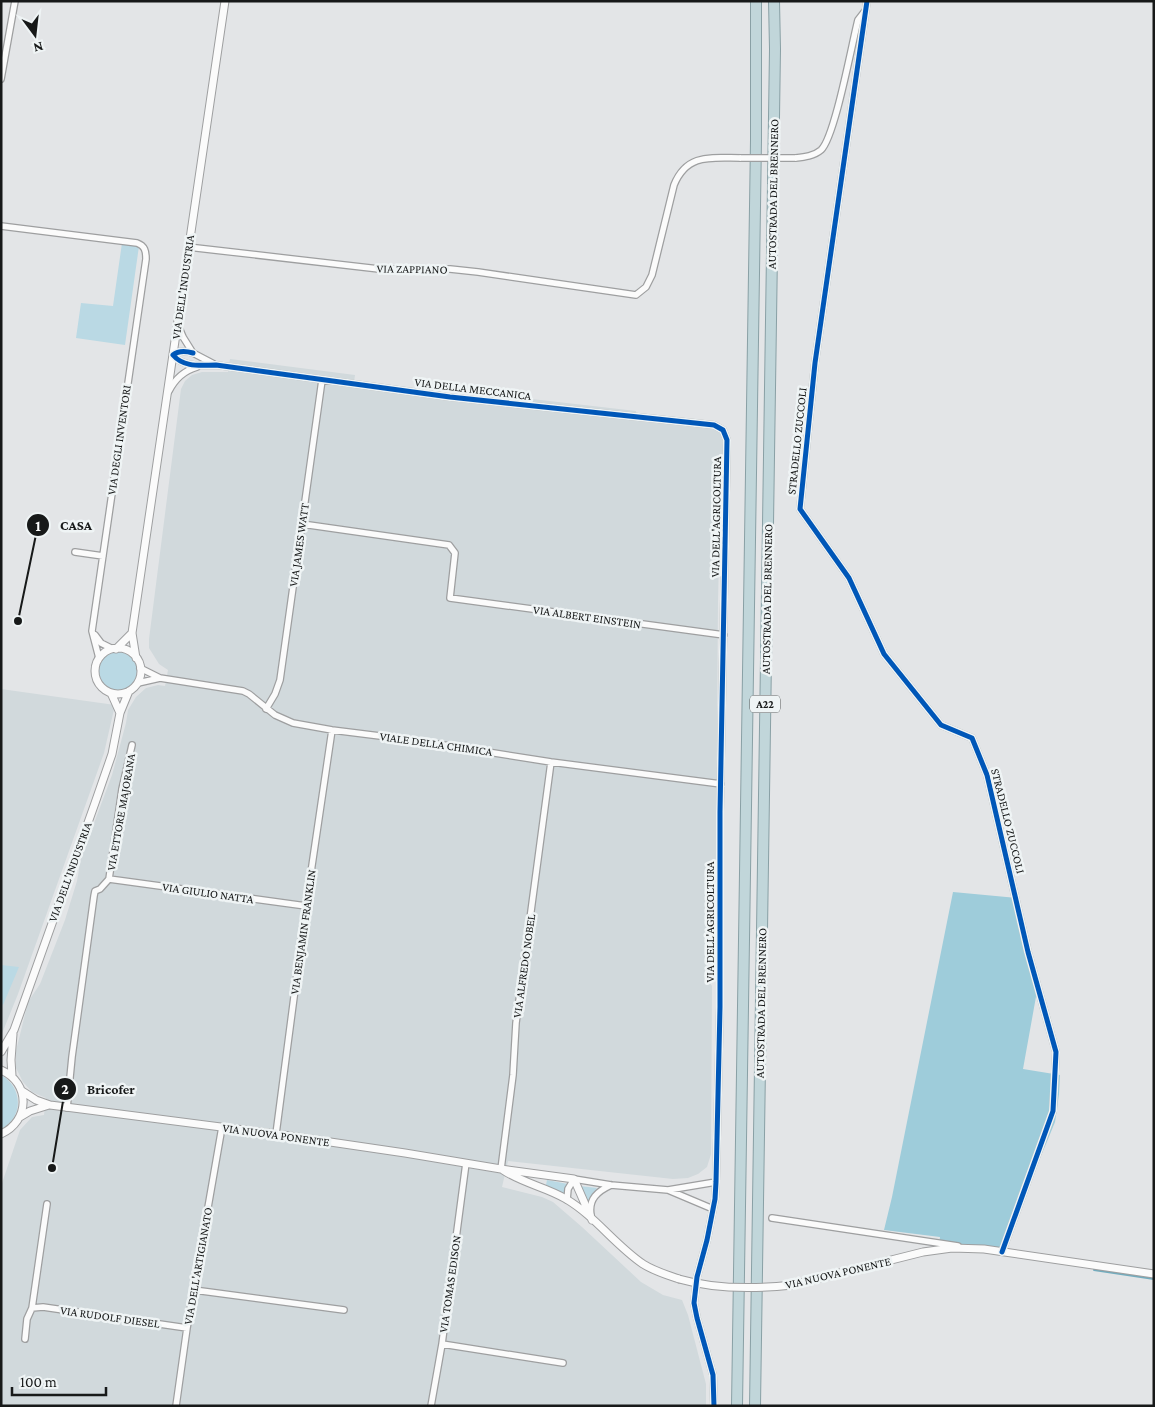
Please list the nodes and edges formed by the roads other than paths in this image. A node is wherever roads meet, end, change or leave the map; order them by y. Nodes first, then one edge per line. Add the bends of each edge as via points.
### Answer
1 (15, 1) edge
2 (225, 1) edge
3 (756, 1) edge
4 (774, 1) edge
5 (867, 1) edge
6 (865, 11) junction
7 (1, 79) edge
8 (1, 226) edge
9 (188, 247) junction
10 (178, 322) junction
11 (193, 353) junction
12 (173, 355) junction
13 (216, 365) junction
14 (322, 380) junction
15 (168, 394) junction
16 (725, 434) joint
17 (302, 524) junction
18 (75, 552) dead end
19 (103, 556) junction
20 (92, 631) junction
21 (132, 633) junction
22 (724, 635) junction
23 (114, 649) junction
24 (99, 658) junction
25 (136, 658) junction
26 (140, 668) junction
27 (160, 678) junction
28 (138, 683) junction
29 (129, 691) junction
30 (111, 693) junction
31 (266, 709) junction
32 (120, 713) junction
33 (332, 730) junction
34 (132, 745) dead end
35 (551, 762) junction
36 (721, 784) junction
37 (109, 879) junction
38 (306, 906) junction
39 (14, 1030) junction
40 (1, 1052) edge
41 (1, 1070) edge
42 (12, 1076) junction
43 (22, 1091) junction
44 (50, 1105) junction
45 (67, 1108) junction
46 (20, 1117) junction
47 (222, 1127) junction
48 (2, 1134) edge
49 (276, 1134) junction
50 (466, 1163) junction
51 (501, 1170) junction
52 (543, 1175) junction
53 (574, 1179) junction
54 (716, 1182) junction
55 (611, 1185) junction
56 (543, 1188) junction
57 (668, 1190) junction
58 (567, 1200) junction
59 (47, 1204) dead end
60 (713, 1209) junction
61 (772, 1218) dead end
62 (592, 1220) junction
63 (968, 1248) junction
64 (1002, 1252) junction
65 (1154, 1274) edge
66 (194, 1290) junction
67 (32, 1308) junction
68 (344, 1310) dead end
69 (187, 1328) junction
70 (25, 1339) dead end
71 (442, 1344) junction
72 (563, 1363) dead end
73 (176, 1406) edge
74 (432, 1406) edge
75 (714, 1406) edge
76 (737, 1406) edge
77 (755, 1406) edge

1 - 7 street
2 - 9 street, VIA DELL'INDUSTRIA
3 - 76 highway, AUTOSTRADA DEL BRENNERO / A22
4 - 77 highway, AUTOSTRADA DEL BRENNERO / A22
5 - 6 street, STRADELLO ZUCCOLI
6 - 9 street, VIA ZAPPIANO, bridge via 858,20 834,120 821,150 795,158 707,158 690,163 674,186 652,275 646,287 636,295 478,272 379,269
6 - 64 street, STRADELLO ZUCCOLI via 815,363 800,509 849,578 884,654 941,725 972,738 987,775 1028,952 1056,1052 1054,1111
8 - 19 street, VIA DEGLI INVENTORI via 137,242 146,250
9 - 10 street, VIA DELL'INDUSTRIA
10 - 11 street
10 - 12 street, VIA DELL'INDUSTRIA
11 - 12 street via 185,351
11 - 13 street, VIA DELLA MECCANICA
12 - 13 street, VIA DELLA MECCANICA via 183,363
12 - 15 street, VIA DELL'INDUSTRIA
13 - 14 street, VIA DELLA MECCANICA
13 - 15 street, VIA DELLA MECCANICA via 198,366 184,372
14 - 16 street, VIA DELLA MECCANICA via 714,425
14 - 17 street, VIA JAMES WATT
15 - 21 street, VIA DELL'INDUSTRIA
16 - 22 street, VIA DELL'AGRICOLTURA
17 - 22 street, VIA ALBERT EINSTEIN via 448,545 455,552 450,598
17 - 31 street, VIA JAMES WATT via 280,680
18 - 19 street
19 - 20 street, VIA DEGLI INVENTORI
20 - 23 street via 101,643
20 - 24 street, VIA DEGLI INVENTORI
21 - 23 street
21 - 25 street, VIA DELL'INDUSTRIA
22 - 36 street, VIA DELL'AGRICOLTURA
23 - 24 street
23 - 25 street via 127,650
24 - 30 street via 96,678 99,685
25 - 26 street
26 - 27 street, VIALE DELLA CHIMICA
26 - 28 street
27 - 28 street, VIALE DELLA CHIMICA
27 - 31 street, VIALE DELLA CHIMICA via 243,691
28 - 29 street
29 - 30 street
29 - 32 street, VIA DELL'INDUSTRIA
30 - 32 street
31 - 33 street, VIALE DELLA CHIMICA via 288,721
32 - 39 street, VIA DELL'INDUSTRIA via 109,762
33 - 35 street, VIALE DELLA CHIMICA
33 - 38 street, VIA BENJAMIN FRANKLIN
34 - 37 street, VIA ETTORE MAJORANA
35 - 36 street, VIALE DELLA CHIMICA
35 - 51 street, VIA ALFREDO NOBEL via 516,1023
36 - 54 street, VIA DELL'AGRICOLTURA
37 - 38 street, VIA GIULIO NATTA
37 - 45 street via 95,891 94,896
38 - 49 street, VIA BENJAMIN FRANKLIN
39 - 40 street, VIA DELL'INDUSTRIA
39 - 42 street, VIA DELL'INDUSTRIA via 10,1060
41 - 42 street
42 - 43 street
43 - 44 street, VIA NUOVA PONENTE
43 - 46 street via 24,1104
44 - 45 street, VIA NUOVA PONENTE
44 - 46 street, VIA NUOVA PONENTE
45 - 47 street, VIA NUOVA PONENTE
46 - 48 street via 10,1130
47 - 49 street, VIA NUOVA PONENTE
47 - 66 street, VIA DELL'ARTIGIANATO
49 - 50 street, VIA NUOVA PONENTE
50 - 51 street, VIA NUOVA PONENTE
50 - 71 street, VIA TOMAS EDISON
51 - 52 street, VIA NUOVA PONENTE
51 - 56 street, VIA NUOVA PONENTE
52 - 53 street, VIA NUOVA PONENTE
52 - 56 street
53 - 55 street, VIA NUOVA PONENTE
53 - 58 street via 568,1189
53 - 62 street
54 - 57 street
54 - 60 street, VIA DELL'AGRICOLTURA
55 - 57 street, VIA NUOVA PONENTE
55 - 62 street via 594,1197 590,1209
56 - 58 street, VIA NUOVA PONENTE
57 - 60 street
58 - 62 street, VIA NUOVA PONENTE
59 - 67 street
60 - 75 street, VIA DELL'AGRICOLTURA via 694,1303 713,1375
61 - 63 street, VIA NUOVA PONENTE
62 - 63 street, VIA NUOVA PONENTE, bridge via 645,1265 679,1280 721,1286 792,1285 922,1252
63 - 64 street, VIA NUOVA PONENTE
64 - 65 street, VIA NUOVA PONENTE
66 - 68 street
66 - 69 street, VIA DELL'ARTIGIANATO
67 - 69 street, VIA RUDOLF DIESEL
67 - 70 street
69 - 73 street, VIA DELL'ARTIGIANATO
71 - 72 street
71 - 74 street, VIA TOMAS EDISON

